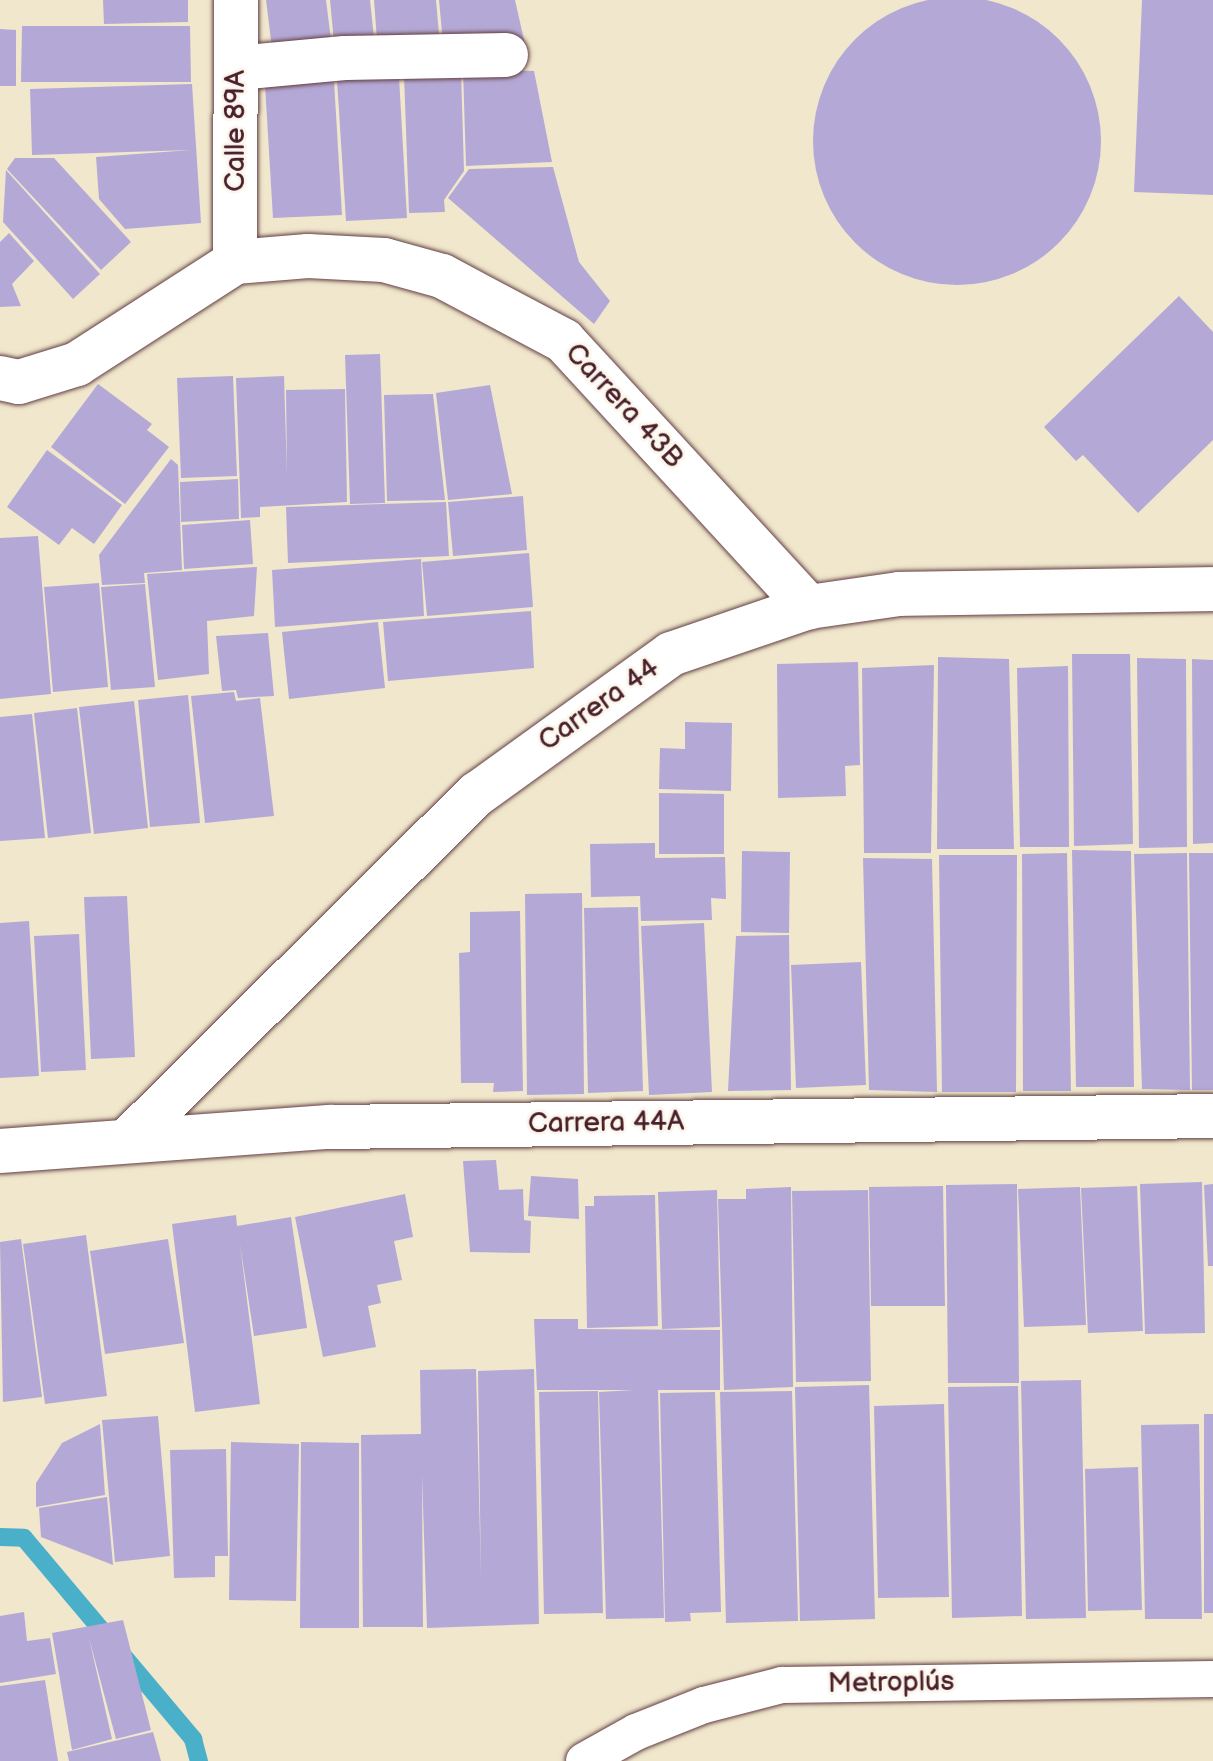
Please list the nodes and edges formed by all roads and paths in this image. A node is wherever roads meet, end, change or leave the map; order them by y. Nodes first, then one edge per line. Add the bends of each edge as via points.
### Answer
1 (236, 0) edge
2 (506, 55) dead end
3 (237, 68) junction
4 (235, 262) junction
5 (0, 378) edge
6 (1213, 589) edge
7 (809, 607) junction
8 (1213, 1116) edge
9 (130, 1138) junction
10 (0, 1151) edge
11 (1213, 1679) edge
12 (584, 1761) edge

1 - 3 street, Calle 89A
2 - 3 street via 345,58
3 - 4 street, Calle 89A
4 - 5 street, Carrera 43B via 77,364 19,382
4 - 7 street, Carrera 43B via 308,256 384,260 477,292 564,341
6 - 7 street, Carrera 44 via 899,594
7 - 9 street, Carrera 44 via 671,654 477,794
8 - 9 street, Carrera 44A via 330,1127
9 - 10 street, Carrera 44A
11 - 12 lane, Metroplús via 782,1685 704,1705 636,1732

